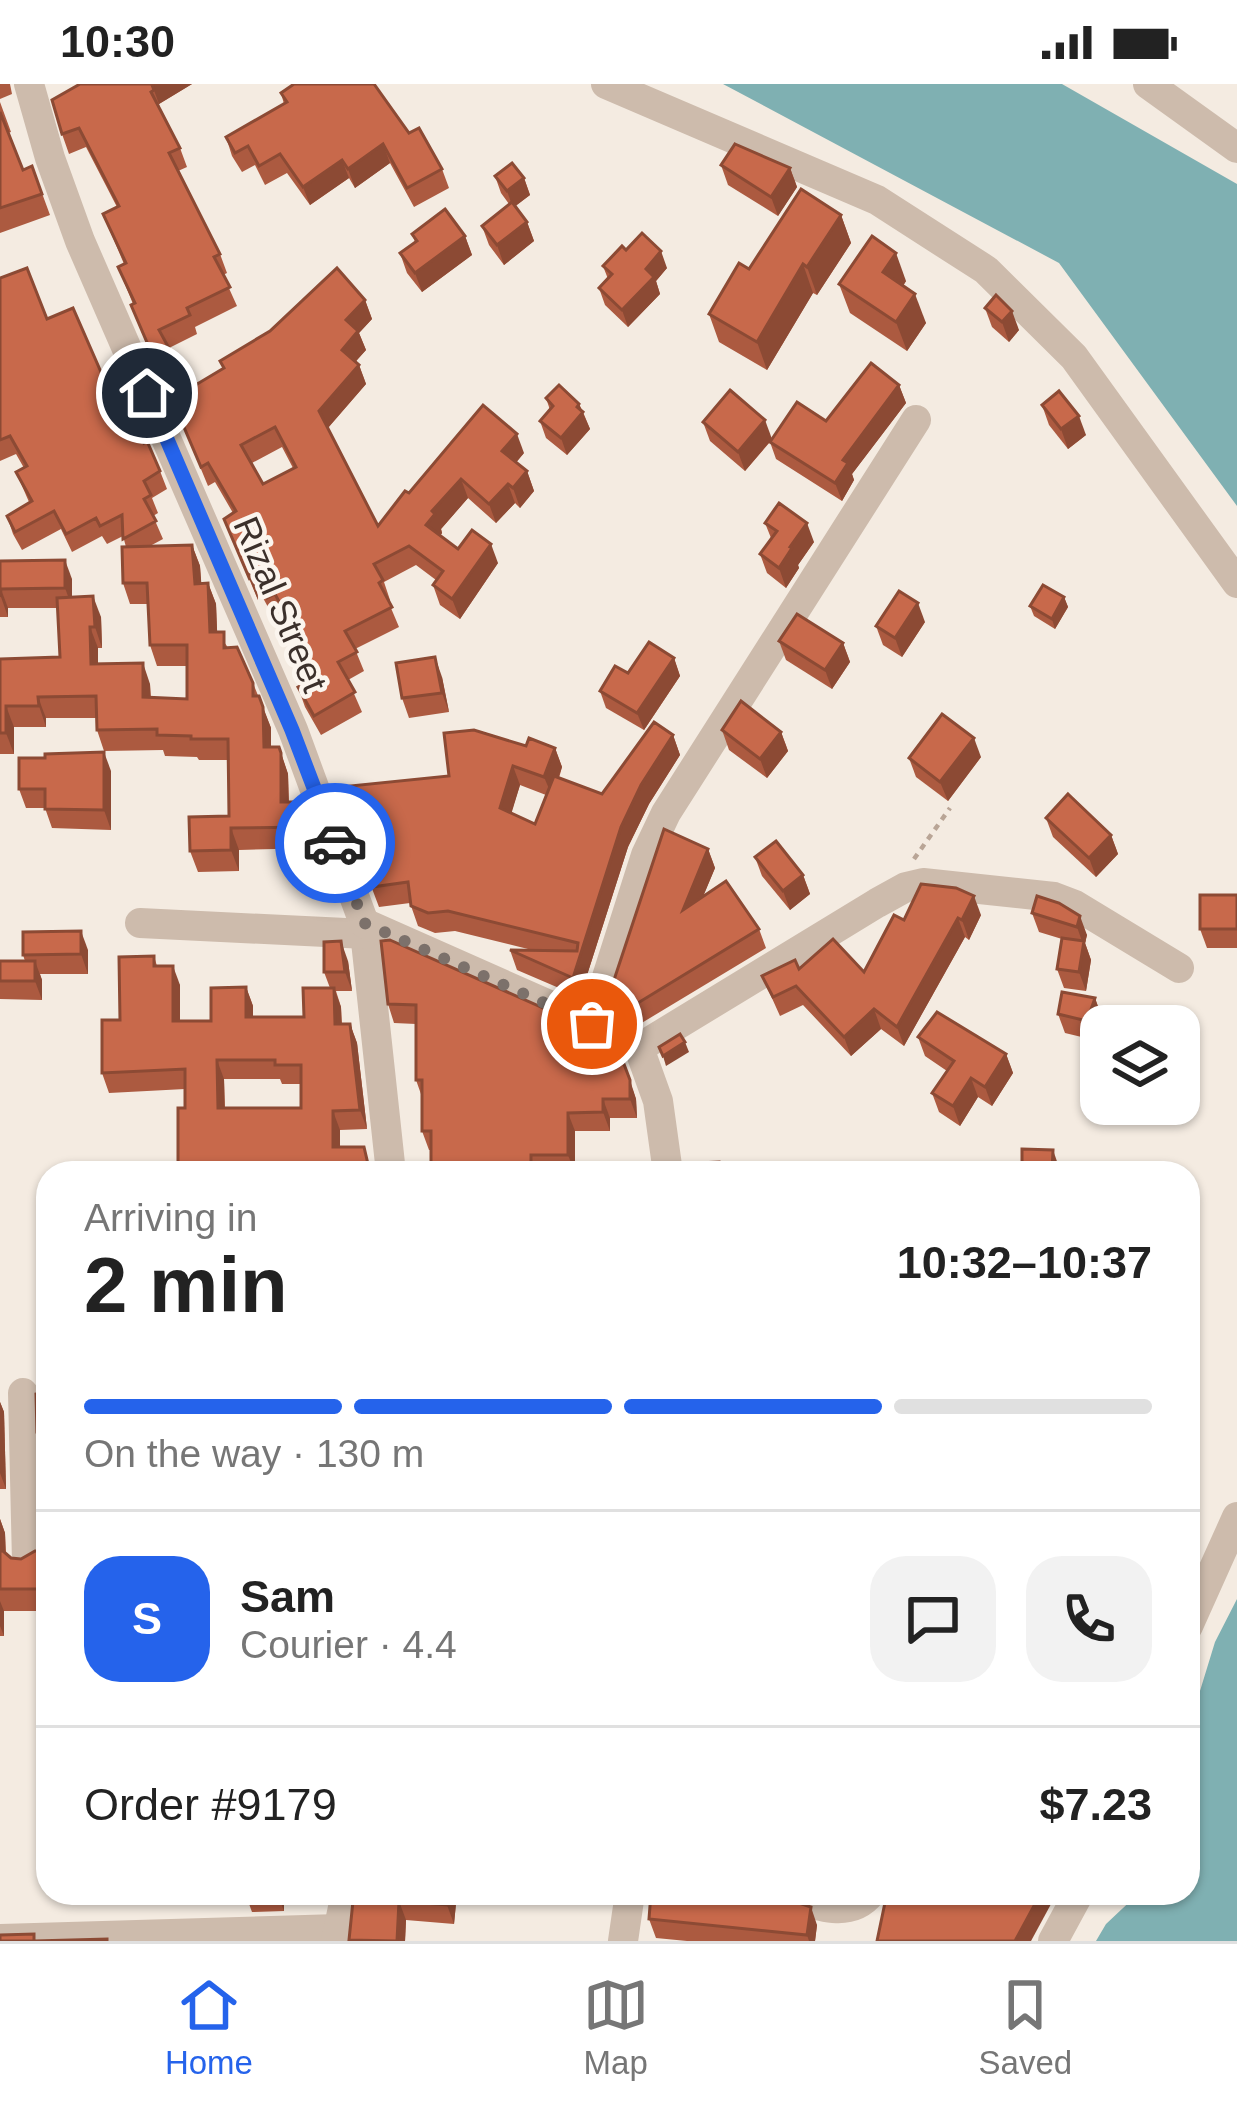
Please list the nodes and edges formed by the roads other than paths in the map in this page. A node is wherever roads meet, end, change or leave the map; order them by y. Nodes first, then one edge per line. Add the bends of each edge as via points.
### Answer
1 (29, 84) edge
2 (606, 84) edge
3 (1148, 84) edge
4 (1237, 148) edge
5 (916, 420) dead end
6 (1237, 583) edge
7 (140, 923) dead end
8 (365, 928) junction
9 (1179, 968) dead end
10 (592, 1024) junction
11 (639, 1048) junction
12 (390, 1161) edge
13 (666, 1161) edge
14 (24, 1393) edge
15 (1237, 1517) edge
16 (27, 1562) edge
17 (1200, 1599) edge
18 (344, 1905) edge
19 (627, 1905) edge
20 (828, 1905) edge
21 (861, 1905) edge
22 (1072, 1905) edge
23 (338, 1935) edge
24 (0, 1939) edge
25 (622, 1941) edge
26 (1053, 1941) edge

1 - 8 street, Rizal Street via 80,242 292,730
2 - 6 street via 877,200 986,270 1074,357
3 - 4 street
5 - 10 street via 666,812
7 - 8 street
8 - 10 street
8 - 12 street, Rizal Street
9 - 11 street via 1054,898 923,883
10 - 11 street
11 - 13 street
14 - 16 street
15 - 17 street
18 - 23 street
19 - 25 street
20 - 21 street
22 - 26 street
23 - 24 street

